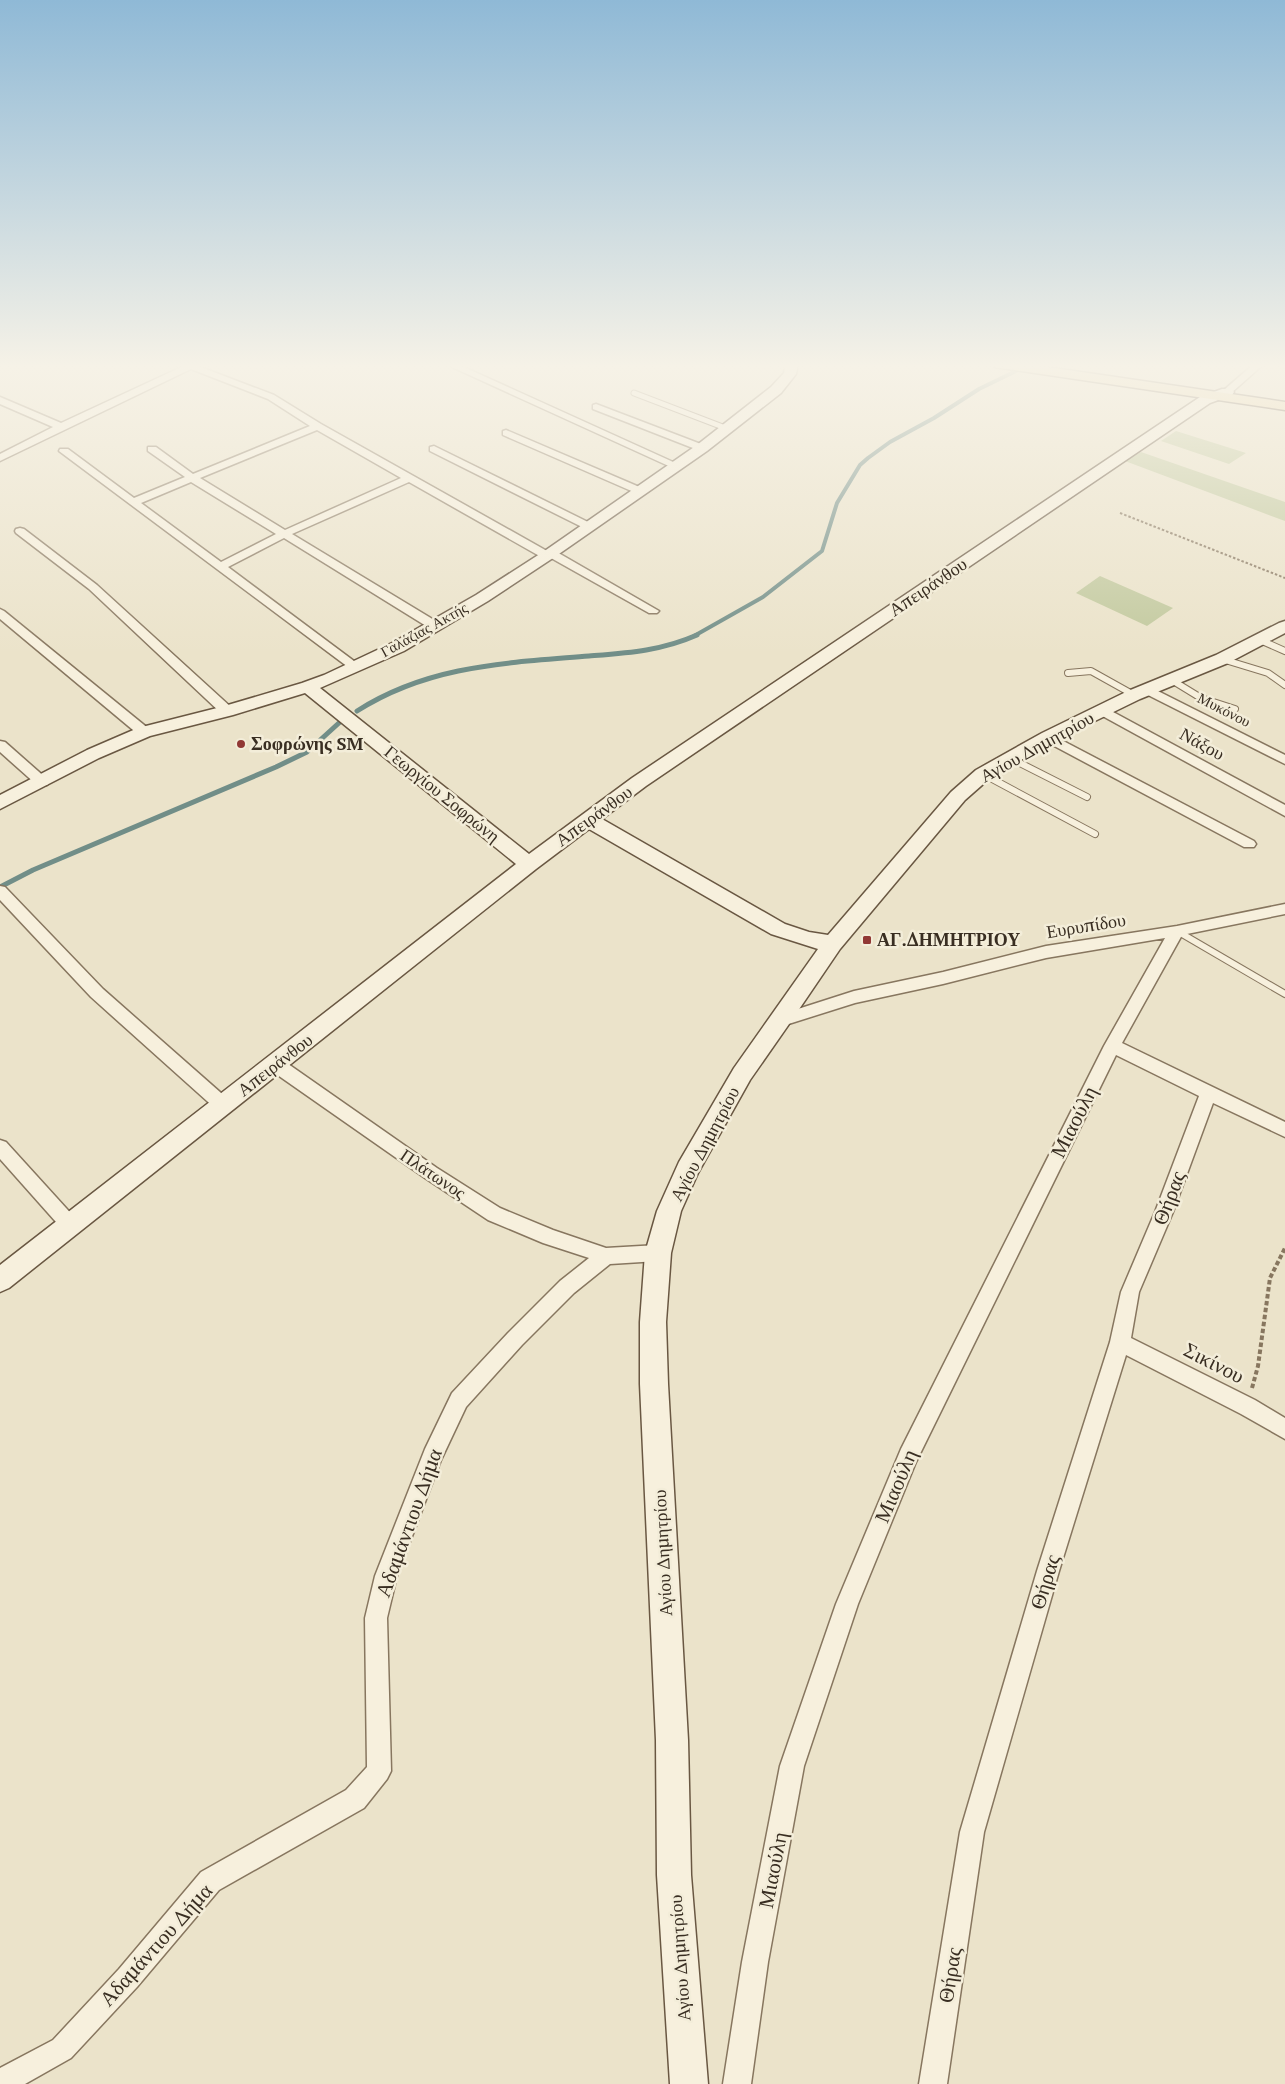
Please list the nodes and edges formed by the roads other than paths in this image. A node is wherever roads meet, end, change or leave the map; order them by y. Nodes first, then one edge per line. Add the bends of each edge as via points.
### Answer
1 (77, 460) edge
2 (168, 460) edge
3 (233, 460) edge
4 (378, 460) edge
5 (457, 460) edge
6 (569, 460) edge
7 (665, 460) edge
8 (686, 460) edge
9 (1114, 460) edge
10 (678, 466) junction
11 (191, 477) junction
12 (409, 478) junction
13 (640, 491) junction
14 (133, 502) junction
15 (588, 526) junction
16 (20, 531) dead end
17 (284, 534) junction
18 (549, 554) junction
19 (219, 567) junction
20 (653, 611) dead end
21 (0, 613) edge
22 (435, 626) junction
23 (1285, 626) edge
24 (1260, 640) junction
25 (1285, 651) edge
26 (1222, 659) junction
27 (356, 667) junction
28 (1068, 673) dead end
29 (1285, 685) edge
30 (308, 687) junction
31 (1151, 688) junction
32 (1235, 708) dead end
33 (1102, 710) junction
34 (227, 711) junction
35 (144, 732) junction
36 (1048, 736) junction
37 (0, 745) edge
38 (1010, 758) junction
39 (1285, 760) edge
40 (983, 774) junction
41 (42, 782) junction
42 (1088, 797) dead end
43 (0, 803) edge
44 (1285, 811) edge
45 (588, 820) junction
46 (1096, 834) dead end
47 (1249, 844) dead end
48 (529, 864) junction
49 (0, 891) edge
50 (1285, 909) edge
51 (1177, 931) junction
52 (833, 944) junction
53 (1285, 994) edge
54 (779, 1021) junction
55 (1112, 1046) junction
56 (275, 1064) junction
57 (1208, 1094) junction
58 (223, 1106) junction
59 (1285, 1130) edge
60 (0, 1147) edge
61 (70, 1225) junction
62 (658, 1253) junction
63 (606, 1256) junction
64 (0, 1280) edge
65 (1120, 1342) junction
66 (1285, 1429) edge
67 (0, 2083) edge
68 (688, 2084) edge
69 (738, 2084) edge
70 (933, 2084) edge

1 - 14 street
2 - 11 street
3 - 11 street
4 - 12 street
5 - 15 street
6 - 13 street
7 - 10 street
8 - 10 street, Γαλάζιας Ακτής
9 - 45 street, Απειράνθου via 691,746
10 - 13 street, Γαλάζιας Ακτής
11 - 14 street
11 - 17 street
12 - 17 street
12 - 18 street
13 - 15 street, Γαλάζιας Ακτής
14 - 19 street
15 - 18 street, Γαλάζιας Ακτής
16 - 34 street via 93,587
17 - 19 street
17 - 22 street
18 - 20 street
18 - 22 street, Γαλάζιας Ακτής
19 - 27 street
21 - 35 street
22 - 27 street, Γαλάζιας Ακτής
23 - 24 street, Αγίου Δημητρίου
24 - 25 lane
24 - 26 street, Αγίου Δημητρίου
26 - 29 lane via 1268,673
26 - 31 street, Αγίου Δημητρίου
27 - 30 street, Γαλάζιας Ακτής
28 - 31 lane via 1091,671
30 - 34 street, Γαλάζιας Ακτής
30 - 48 street, Γεωργίου Σοφρώνη
31 - 32 lane
31 - 33 street, Αγίου Δημητρίου
31 - 39 street, Μυκόνου
33 - 36 street, Αγίου Δημητρίου
33 - 44 street, Νάξου
34 - 35 street, Γαλάζιας Ακτής
35 - 41 street, Γαλάζιας Ακτής via 93,754
36 - 38 street, Αγίου Δημητρίου
36 - 47 street
37 - 41 street
38 - 40 street, Αγίου Δημητρίου
38 - 42 lane
40 - 46 lane
40 - 52 street, Αγίου Δημητρίου via 958,796
41 - 43 street, Γαλάζιας Ακτής
45 - 48 street, Απειράνθου
45 - 52 street via 778,929
48 - 56 street, Απειράνθου
49 - 58 street via 97,993
50 - 51 street, Ευρυπίδου
51 - 53 lane
51 - 54 street, Ευρυπίδου via 1046,952 854,997
51 - 55 street, Μιαούλη
52 - 54 street, Αγίου Δημητρίου
54 - 62 street, Αγίου Δημητρίου via 742,1074 688,1169 669,1212
55 - 57 street
55 - 69 street, Μιαούλη via 908,1456 847,1604 792,1766 755,1962
56 - 58 street, Απειράνθου
56 - 63 street, Πλάτωνος via 494,1214
57 - 59 street
57 - 65 street, Θήρας via 1130,1292
58 - 61 street, Απειράνθου
60 - 61 street
61 - 64 street, Απειράνθου
62 - 63 street
62 - 68 street, Αγίου Δημητρίου via 653,1322 654,1384 672,1740 674,1875
63 - 67 street, Αδαμάντιου Δήμα via 560,1294 459,1400 432,1456 386,1576 376,1618 379,1771 355,1798 210,1881 128,1978 62,2049
65 - 66 street, Σικίνου
65 - 70 street, Θήρας via 1048,1571 972,1832

